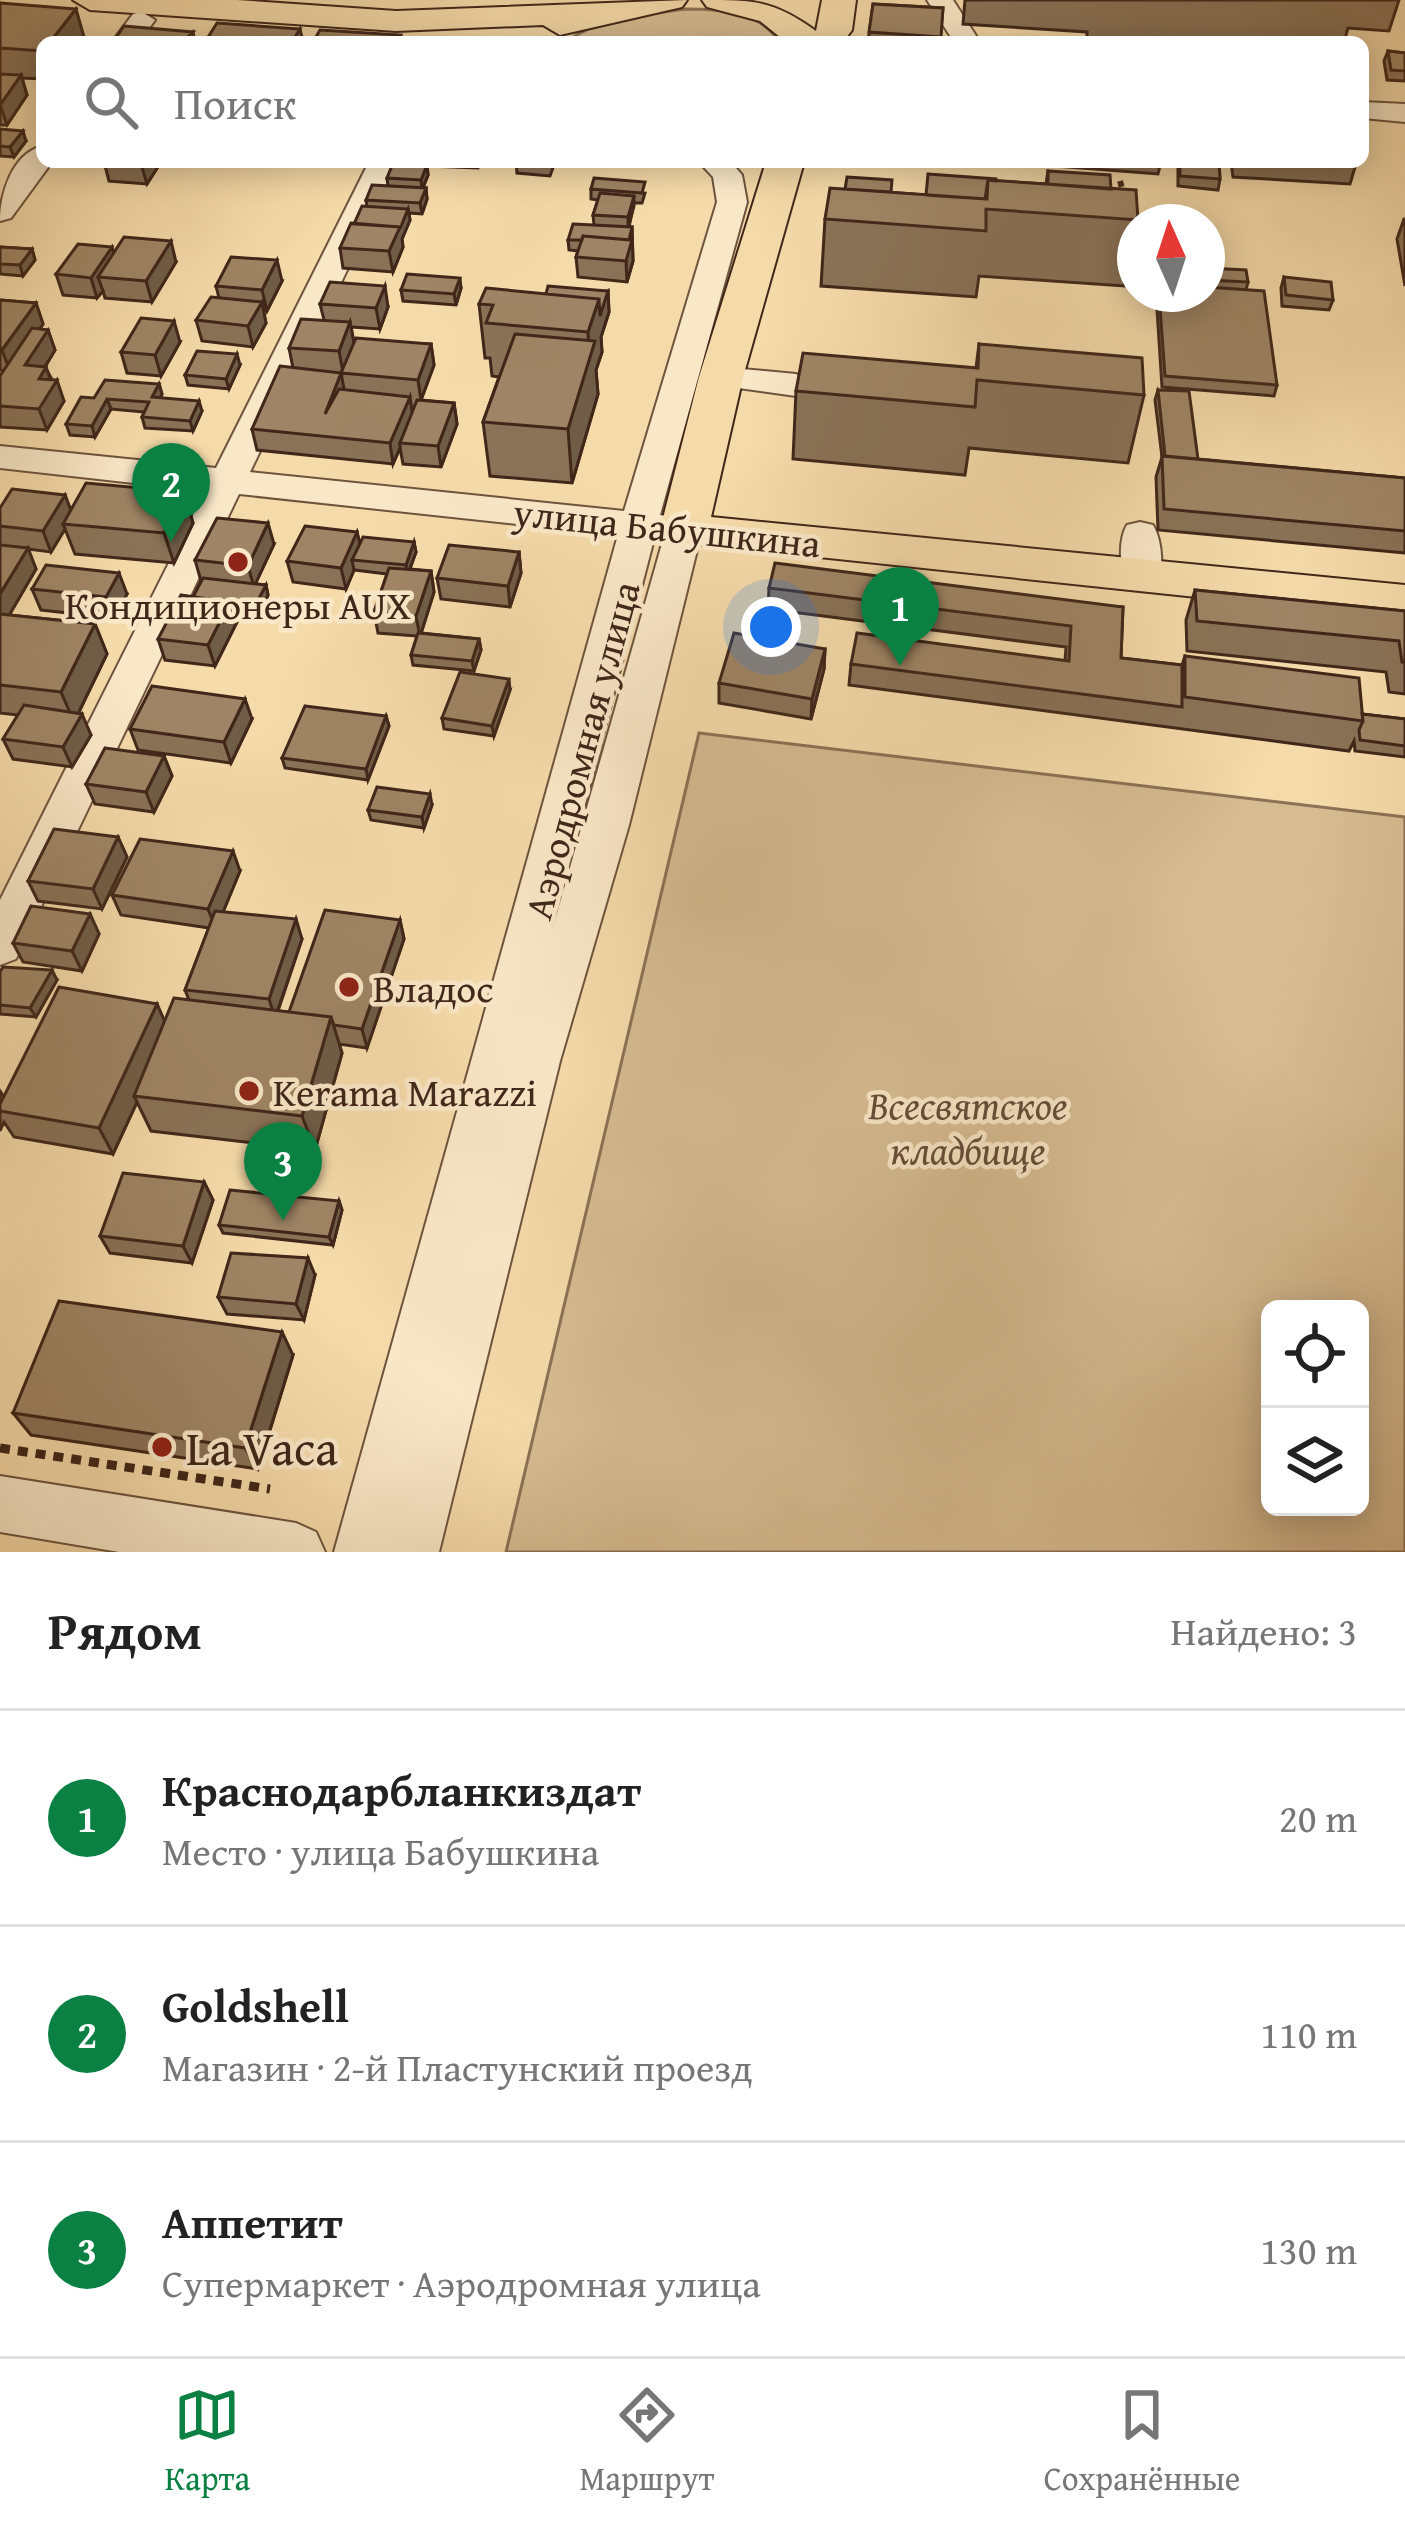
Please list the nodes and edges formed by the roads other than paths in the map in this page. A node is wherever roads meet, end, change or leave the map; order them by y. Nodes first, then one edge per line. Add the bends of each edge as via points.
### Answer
1 (719, 0) edge
2 (839, 0) edge
3 (940, 0) edge
4 (652, 1) edge
5 (75, 7) edge
6 (592, 13) junction
7 (133, 31) edge
8 (256, 36) edge
9 (546, 36) edge
10 (800, 36) edge
11 (830, 36) edge
12 (963, 36) edge
13 (1369, 110) edge
14 (1405, 113) edge
15 (36, 163) edge
16 (381, 168) edge
17 (720, 168) edge
18 (783, 168) edge
19 (0, 212) edge
20 (721, 377) junction
21 (796, 385) edge
22 (0, 457) edge
23 (232, 478) junction
24 (662, 527) junction
25 (1405, 602) edge
26 (0, 946) edge
27 (0, 1504) edge
28 (296, 1552) edge
29 (363, 1552) edge
30 (410, 1552) edge

1 - 10 main road via 772,14
2 - 11 main road
3 - 12 street
4 - 6 main road
5 - 6 main road via 396,21
5 - 7 main road
6 - 9 main road
7 - 8 main road
13 - 14 street
15 - 19 street
16 - 23 street
17 - 24 street, Аэродромная улица via 732,202
18 - 20 main road, Аэродромная улица
20 - 21 street
20 - 24 main road, Аэродромная улица
22 - 23 street, улица Бабушкина
23 - 24 street, улица Бабушкина
23 - 26 street
24 - 25 main road, улица Бабушкина via 1141,556
24 - 29 street, Аэродромная улица
24 - 30 street, Аэродромная улица via 607,826 541,1042
27 - 28 street

